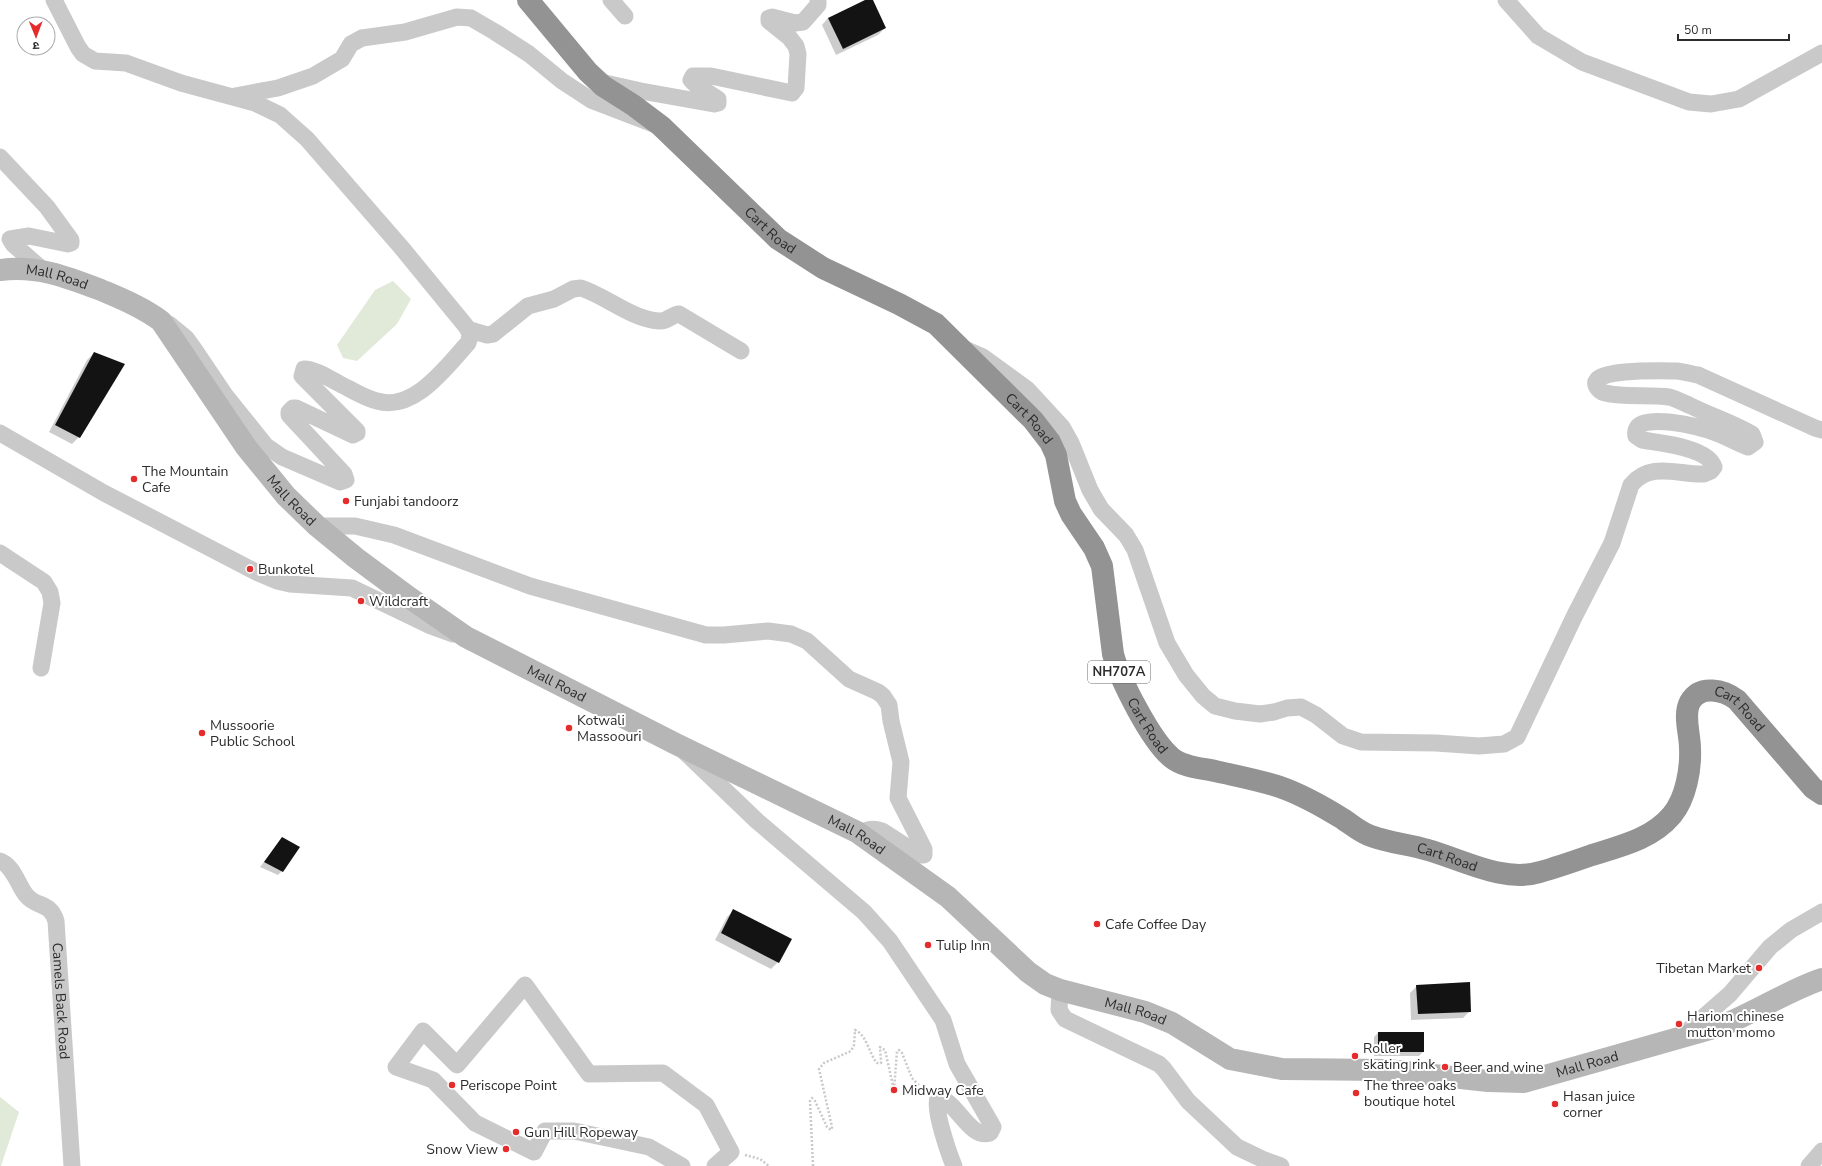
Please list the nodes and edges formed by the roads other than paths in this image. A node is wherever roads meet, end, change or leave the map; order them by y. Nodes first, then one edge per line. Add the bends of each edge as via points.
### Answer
1 (54, 0) edge
2 (528, 0) edge
3 (611, 0) edge
4 (818, 0) edge
5 (1506, 0) edge
6 (625, 16) dead end
7 (1822, 53) edge
8 (597, 81) junction
9 (229, 97) junction
10 (661, 126) junction
11 (0, 157) edge
12 (0, 270) edge
13 (45, 272) junction
14 (161, 321) junction
15 (470, 330) junction
16 (960, 346) junction
17 (741, 351) dead end
18 (1822, 430) edge
19 (0, 433) edge
20 (317, 526) junction
21 (0, 553) edge
22 (466, 637) junction
23 (42, 668) dead end
24 (676, 744) junction
25 (1822, 794) edge
26 (859, 833) junction
27 (0, 861) edge
28 (1822, 912) edge
29 (1822, 979) edge
30 (1060, 990) junction
31 (1680, 1038) junction
32 (1822, 1151) edge
33 (72, 1166) edge
34 (682, 1166) edge
35 (715, 1166) edge
36 (954, 1166) edge
37 (1281, 1166) edge
38 (1809, 1166) edge

1 - 9 street via 78,47 89,59 126,63
2 - 8 highway, Cart Road / NH707A
3 - 6 street
4 - 8 street via 815,11 803,22 769,18 769,21 793,42 798,51 796,88 792,93 711,76 693,76 691,80 695,84 718,99 718,103 714,104 641,92
5 - 7 street via 1538,36 1582,62 1689,102 1711,104 1739,99
8 - 10 highway, Cart Road / NH707A
9 - 10 street via 278,88 313,76 342,59 351,44 362,38 406,32 464,17 471,18 529,54 562,81 591,100
9 - 15 street via 255,103 291,123 401,247
10 - 16 highway, Cart Road / NH707A via 778,239 823,268 936,324
11 - 13 street via 38,197 71,240 68,244 30,236 10,239
12 - 13 street, Mall Road via 15,268
13 - 14 street, Mall Road via 61,275 125,300 148,311
14 - 15 street via 186,338 225,395 266,446 282,457 340,482 346,480 344,474 289,412 296,408 353,435 358,431 302,376 304,369 316,372 376,401 395,403 409,398 430,384 468,344
14 - 20 street, Mall Road via 246,447 286,496
15 - 17 street via 487,335 493,334 528,306 581,288 626,311 654,320 667,320 674,314 679,314
16 - 18 street via 983,357 1008,374 1038,400 1062,427 1093,496 1101,509 1126,535 1134,550 1167,643 1186,675 1203,696 1215,706 1235,711 1267,714 1301,707 1343,736 1361,742 1479,746 1504,744 1517,737 1612,544 1632,485 1642,475 1652,472 1704,474 1714,467 1708,457 1683,447 1642,440 1636,436 1637,427 1648,421 1674,423 1708,430 1748,447 1755,442 1752,434 1680,400 1652,395 1602,392 1596,386 1598,378 1638,371 1678,371 1698,375
16 - 25 highway, Cart Road / NH707A via 1050,442 1056,455 1068,507 1094,548 1102,566 1116,665 1132,699 1159,744 1171,758 1294,792 1313,800 1371,836 1426,849 1504,874 1520,876 1641,839 1662,826 1674,813 1689,775 1689,703 1696,695 1706,691 1718,690 1728,693 1737,700
19 - 22 street via 104,493 258,573 290,584 352,588 431,626
20 - 22 street, Mall Road via 356,558
20 - 26 street via 355,526 394,535 530,586 706,635 724,636 768,631 808,641 844,676 854,683 878,692 886,700 901,762 898,798 924,849 924,855 919,855 882,831 870,828
21 - 23 street via 44,582 50,592 52,603
22 - 24 street, Mall Road
24 - 26 street, Mall Road
24 - 36 street via 757,821 864,912 890,941 943,1020 954,1057 991,1122 992,1131 983,1134 972,1128 946,1101 938,1098 945,1143
26 - 30 street, Mall Road via 948,896 1028,972 1045,984
27 - 33 street, Camels Back Road via 8,867 27,897 52,910 56,921
28 - 31 street via 1791,930 1770,947 1730,994
29 - 31 street, Mall Road via 1748,1015
30 - 31 street, Mall Road via 1145,1012 1172,1023 1230,1059 1282,1069 1388,1070 1488,1081 1524,1082
30 - 37 street via 1059,1010 1065,1019 1159,1064 1188,1101 1237,1147 1262,1160
32 - 38 street
34 - 35 street via 649,1146 574,1131 545,1131 534,1152 475,1124 433,1080 396,1067 423,1031 457,1064 525,985 589,1074 663,1073 706,1105 731,1152

